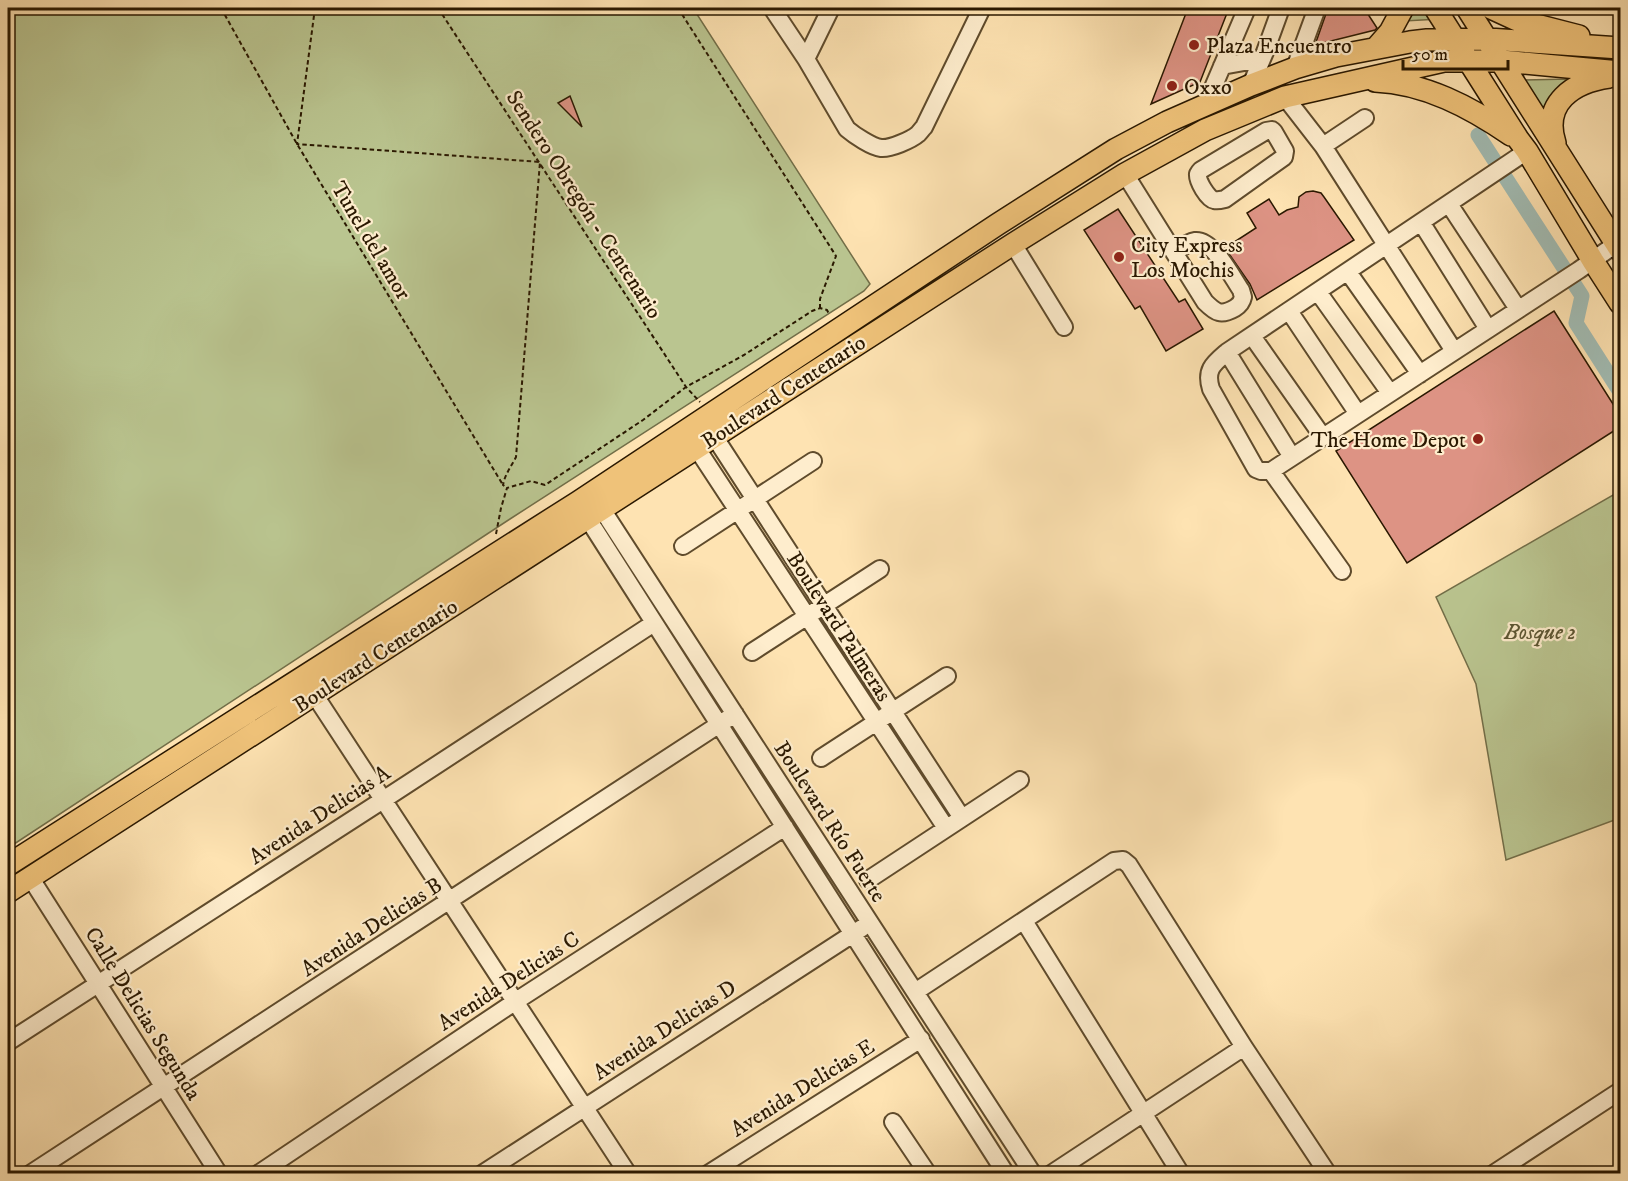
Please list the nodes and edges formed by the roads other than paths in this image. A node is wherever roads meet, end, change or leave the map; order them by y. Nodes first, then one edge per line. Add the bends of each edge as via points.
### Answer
1 (772, 8) edge
2 (831, 8) edge
3 (982, 8) edge
4 (1247, 8) edge
5 (1281, 8) edge
6 (1317, 8) edge
7 (1403, 8) edge
8 (1435, 8) edge
9 (1467, 8) edge
10 (1491, 8) edge
11 (1488, 39) junction
12 (1456, 40) junction
13 (1620, 47) edge
14 (1376, 48) junction
15 (806, 59) junction
16 (1261, 59) junction
17 (1470, 61) junction
18 (1502, 61) junction
19 (1222, 66) junction
20 (1295, 68) junction
21 (1620, 74) edge
22 (1356, 80) junction
23 (1251, 85) junction
24 (1285, 97) junction
25 (1206, 104) junction
26 (1250, 111) junction
27 (1365, 118) dead end
28 (1266, 131) junction
29 (1323, 146) junction
30 (1520, 150) junction
31 (1561, 158) junction
32 (1125, 174) junction
33 (1449, 204) junction
34 (1421, 222) junction
35 (998, 224) junction
36 (1010, 246) junction
37 (1386, 246) junction
38 (1618, 247) edge
39 (1174, 253) junction
40 (1586, 265) junction
41 (1348, 272) junction
42 (1318, 292) junction
43 (1620, 303) edge
44 (1518, 309) junction
45 (1289, 311) junction
46 (1064, 327) dead end
47 (1488, 329) junction
48 (1252, 336) junction
49 (1454, 351) junction
50 (1227, 352) junction
51 (1420, 374) junction
52 (1390, 393) junction
53 (1358, 414) junction
54 (711, 426) junction
55 (1323, 437) junction
56 (696, 447) junction
57 (1292, 457) junction
58 (813, 461) dead end
59 (1271, 471) junction
60 (755, 499) junction
61 (590, 505) junction
62 (738, 512) junction
63 (683, 546) dead end
64 (880, 569) dead end
65 (1342, 571) dead end
66 (824, 606) junction
67 (807, 617) junction
68 (654, 622) junction
69 (752, 652) dead end
70 (947, 676) dead end
71 (314, 694) junction
72 (893, 711) junction
73 (735, 714) junction
74 (876, 722) junction
75 (720, 725) junction
76 (821, 758) dead end
77 (1020, 780) dead end
78 (383, 800) junction
79 (962, 818) junction
80 (785, 827) junction
81 (946, 828) junction
82 (8, 866) edge
83 (30, 877) junction
84 (868, 880) dead end
85 (8, 892) edge
86 (450, 901) junction
87 (1024, 921) junction
88 (870, 922) junction
89 (853, 934) junction
90 (98, 984) junction
91 (915, 992) junction
92 (516, 1001) junction
93 (921, 1039) junction
94 (8, 1042) edge
95 (1244, 1047) junction
96 (164, 1088) junction
97 (1620, 1090) edge
98 (585, 1107) junction
99 (1143, 1113) junction
100 (893, 1122) dead end
101 (30, 1173) edge
102 (219, 1173) edge
103 (258, 1173) edge
104 (483, 1173) edge
105 (628, 1173) edge
106 (708, 1173) edge
107 (928, 1173) edge
108 (1006, 1173) edge
109 (1033, 1173) edge
110 (1051, 1173) edge
111 (1181, 1173) edge
112 (1328, 1173) edge
113 (1493, 1173) edge

1 - 15 street
2 - 15 street
3 - 15 street via 924,126 897,144 876,147 852,134
4 - 19 street
5 - 16 street
6 - 20 street
7 - 14 main road
8 - 12 main road
9 - 11 main road
10 - 13 main road via 1517,20
11 - 12 main road, Boulevard Centenario
11 - 13 main road, Boulevard Centenario
11 - 18 main road
12 - 14 main road, Boulevard Centenario
12 - 17 main road
14 - 20 main road, Boulevard Centenario
16 - 19 street
16 - 23 street
17 - 18 main road, Boulevard Centenario
17 - 22 main road, Boulevard Centenario via 1434,62
17 - 30 main road
18 - 21 main road, Boulevard Centenario
18 - 31 main road
19 - 25 street
20 - 23 main road, Boulevard Centenario
21 - 31 main road via 1584,82 1558,104 1552,128
22 - 24 main road, Boulevard Centenario
22 - 30 main road via 1392,82 1456,102 1485,118
23 - 25 main road, Boulevard Centenario
24 - 26 main road, Boulevard Centenario
24 - 29 street
25 - 35 main road, Boulevard Centenario via 1116,149
26 - 28 street
26 - 32 main road, Boulevard Centenario via 1205,130
27 - 29 street
28 - 28 street via 1199,172 1198,179 1211,200 1225,199 1285,155 1274,132
29 - 37 street
30 - 33 street
30 - 40 main road
31 - 38 main road
32 - 36 main road, Boulevard Centenario
32 - 39 street
33 - 34 street
33 - 44 street
34 - 37 street
34 - 47 street
35 - 36 main road
35 - 54 main road, Boulevard Centenario via 838,329
36 - 46 street
36 - 54 main road, Boulevard Centenario
37 - 41 street
37 - 49 street
38 - 40 street
39 - 39 street via 1193,241 1211,246 1241,290 1239,306 1226,312 1212,309
40 - 43 main road
40 - 44 street
41 - 42 street
41 - 51 street
42 - 45 street
42 - 52 street
44 - 47 street
45 - 48 street
45 - 53 street
47 - 49 street
48 - 50 street
48 - 55 street
49 - 51 street
50 - 57 street
50 - 59 street via 1210,370 1211,389 1256,469
51 - 52 street
52 - 53 street
53 - 55 street
54 - 56 main road, Boulevard Centenario
54 - 60 street, Boulevard Palmeras
54 - 61 main road, Boulevard Centenario
55 - 57 street
56 - 61 main road, Boulevard Centenario
56 - 62 street, Boulevard Palmeras
57 - 59 street
58 - 60 street
59 - 65 street
60 - 62 street
60 - 66 street, Boulevard Palmeras
61 - 68 street, Boulevard Río Fuerte
61 - 71 main road, Boulevard Centenario
61 - 73 street, Boulevard Río Fuerte
61 - 82 main road, Boulevard Centenario via 503,549
62 - 63 street
62 - 67 street, Boulevard Palmeras
64 - 66 street
66 - 67 street
66 - 72 street, Boulevard Palmeras
67 - 69 street
67 - 74 street, Boulevard Palmeras
68 - 75 street, Boulevard Río Fuerte
68 - 78 street, Avenida Delicias A
70 - 72 street
71 - 78 street
71 - 83 main road, Boulevard Centenario
72 - 74 street
72 - 79 street, Boulevard Palmeras
73 - 75 street, Avenida Delicias B
73 - 88 street, Boulevard Río Fuerte
74 - 76 street
74 - 81 street, Boulevard Palmeras
75 - 80 street, Boulevard Río Fuerte
75 - 86 street, Avenida Delicias B
77 - 79 street
78 - 86 street
78 - 90 street, Avenida Delicias A
79 - 81 street
80 - 89 street, Boulevard Río Fuerte
80 - 92 street, Avenida Delicias C
81 - 84 street
83 - 85 main road, Boulevard Centenario
83 - 90 street, Calle Delicias Segunda
86 - 92 street
86 - 96 street, Avenida Delicias B
87 - 91 street
87 - 95 street via 1114,861 1123,861
87 - 99 street
88 - 89 street, Avenida Delicias D
88 - 91 street, Boulevard Río Fuerte
89 - 93 street, Boulevard Río Fuerte
89 - 98 street, Avenida Delicias D
90 - 94 street, Avenida Delicias A
90 - 96 street, Calle Delicias Segunda
91 - 109 street, Boulevard Río Fuerte
92 - 98 street
92 - 103 street, Avenida Delicias C
93 - 106 street, Avenida Delicias E
93 - 108 street, Boulevard Río Fuerte
95 - 99 street
95 - 112 street
96 - 101 street, Avenida Delicias B
96 - 102 street, Calle Delicias Segunda
97 - 113 street
98 - 104 street, Avenida Delicias D
98 - 105 street
99 - 110 street
99 - 111 street
100 - 107 street

